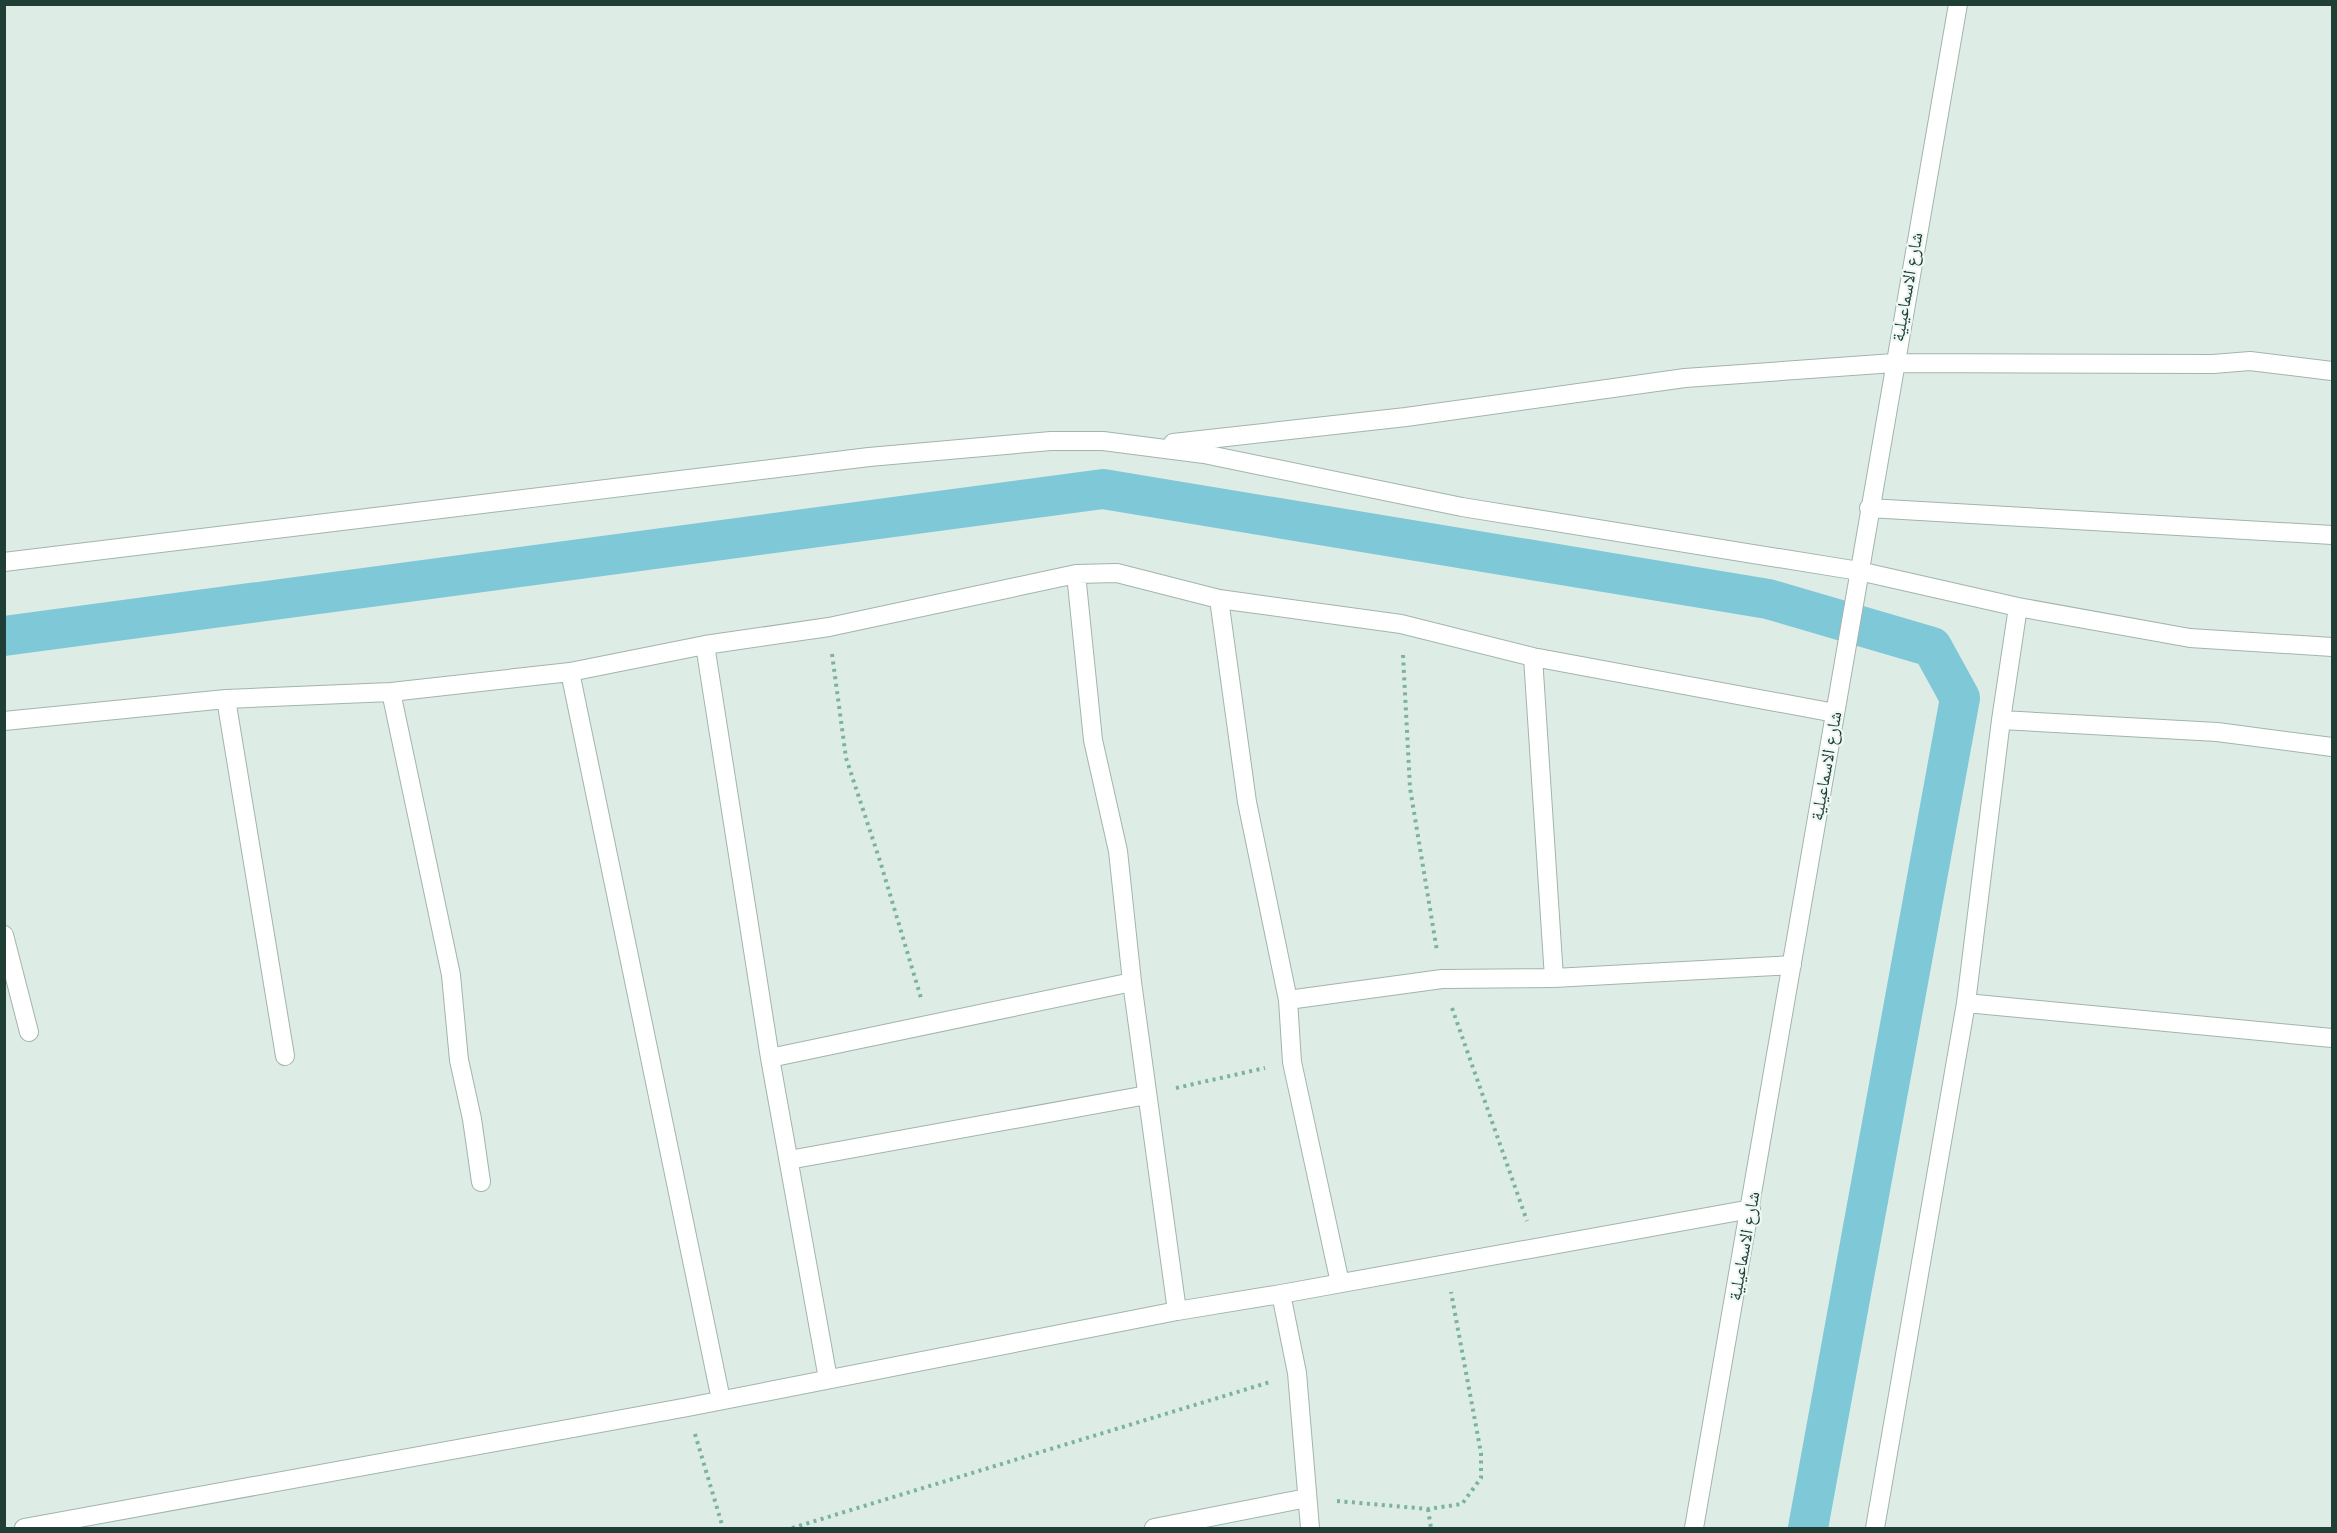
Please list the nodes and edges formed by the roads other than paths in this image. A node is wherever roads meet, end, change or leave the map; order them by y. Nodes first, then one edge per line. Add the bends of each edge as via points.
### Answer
1 (1958, 4) edge
2 (1894, 363) junction
3 (2332, 371) edge
4 (1149, 445) junction
5 (1869, 508) junction
6 (2332, 535) edge
7 (4, 562) edge
8 (1859, 571) junction
9 (1076, 574) junction
10 (1219, 599) junction
11 (2018, 607) junction
12 (705, 645) junction
13 (2332, 647) edge
14 (1533, 657) junction
15 (570, 672) junction
16 (391, 692) junction
17 (226, 699) junction
18 (1835, 713) junction
19 (2001, 720) junction
20 (4, 721) edge
21 (2332, 747) edge
22 (4, 935) edge
23 (1792, 965) junction
24 (1554, 978) junction
25 (1132, 982) junction
26 (1288, 1000) junction
27 (1966, 1002) junction
28 (29, 1032) dead end
29 (2332, 1038) edge
30 (285, 1056) dead end
31 (770, 1058) junction
32 (1147, 1095) junction
33 (789, 1160) junction
34 (481, 1182) dead end
35 (1751, 1209) junction
36 (1340, 1283) junction
37 (1281, 1294) junction
38 (1177, 1311) junction
39 (828, 1379) junction
40 (721, 1400) junction
41 (1307, 1498) junction
42 (36, 1528) edge
43 (1154, 1528) edge
44 (1310, 1528) edge
45 (1694, 1528) edge
46 (1875, 1528) edge

1 - 2 street, شارع الاسماعيلية
2 - 3 street via 2250,361
2 - 4 street via 1685,378 1406,417
2 - 5 street, شارع الاسماعيلية
4 - 7 street via 1051,441 869,457
4 - 8 street via 1462,507
5 - 6 street
5 - 8 street, شارع الاسماعيلية
8 - 11 street
8 - 18 street, شارع الاسماعيلية
9 - 10 street via 1117,573
9 - 12 street via 829,627
9 - 25 street via 1093,740 1117,844
10 - 14 street via 1401,624
10 - 26 street via 1246,802
11 - 13 street via 2190,638
11 - 19 street
12 - 15 street
12 - 31 street
14 - 18 street
14 - 24 street
15 - 16 street
15 - 40 street
16 - 17 street
16 - 34 street via 451,975 459,1060
17 - 20 street
17 - 30 street
18 - 23 street, شارع الاسماعيلية
19 - 21 street via 2217,732
19 - 27 street
22 - 28 street
23 - 24 street
23 - 35 street, شارع الاسماعيلية
24 - 26 street via 1442,979
25 - 31 street
25 - 32 street
26 - 36 street via 1292,1062
27 - 29 street
27 - 46 street
31 - 33 street
32 - 33 street
32 - 38 street
33 - 39 street
35 - 36 street
35 - 45 street, شارع الاسماعيلية
36 - 37 street
37 - 38 street
37 - 41 street via 1297,1374
38 - 39 street
39 - 40 street
40 - 42 street
41 - 43 street
41 - 44 street

